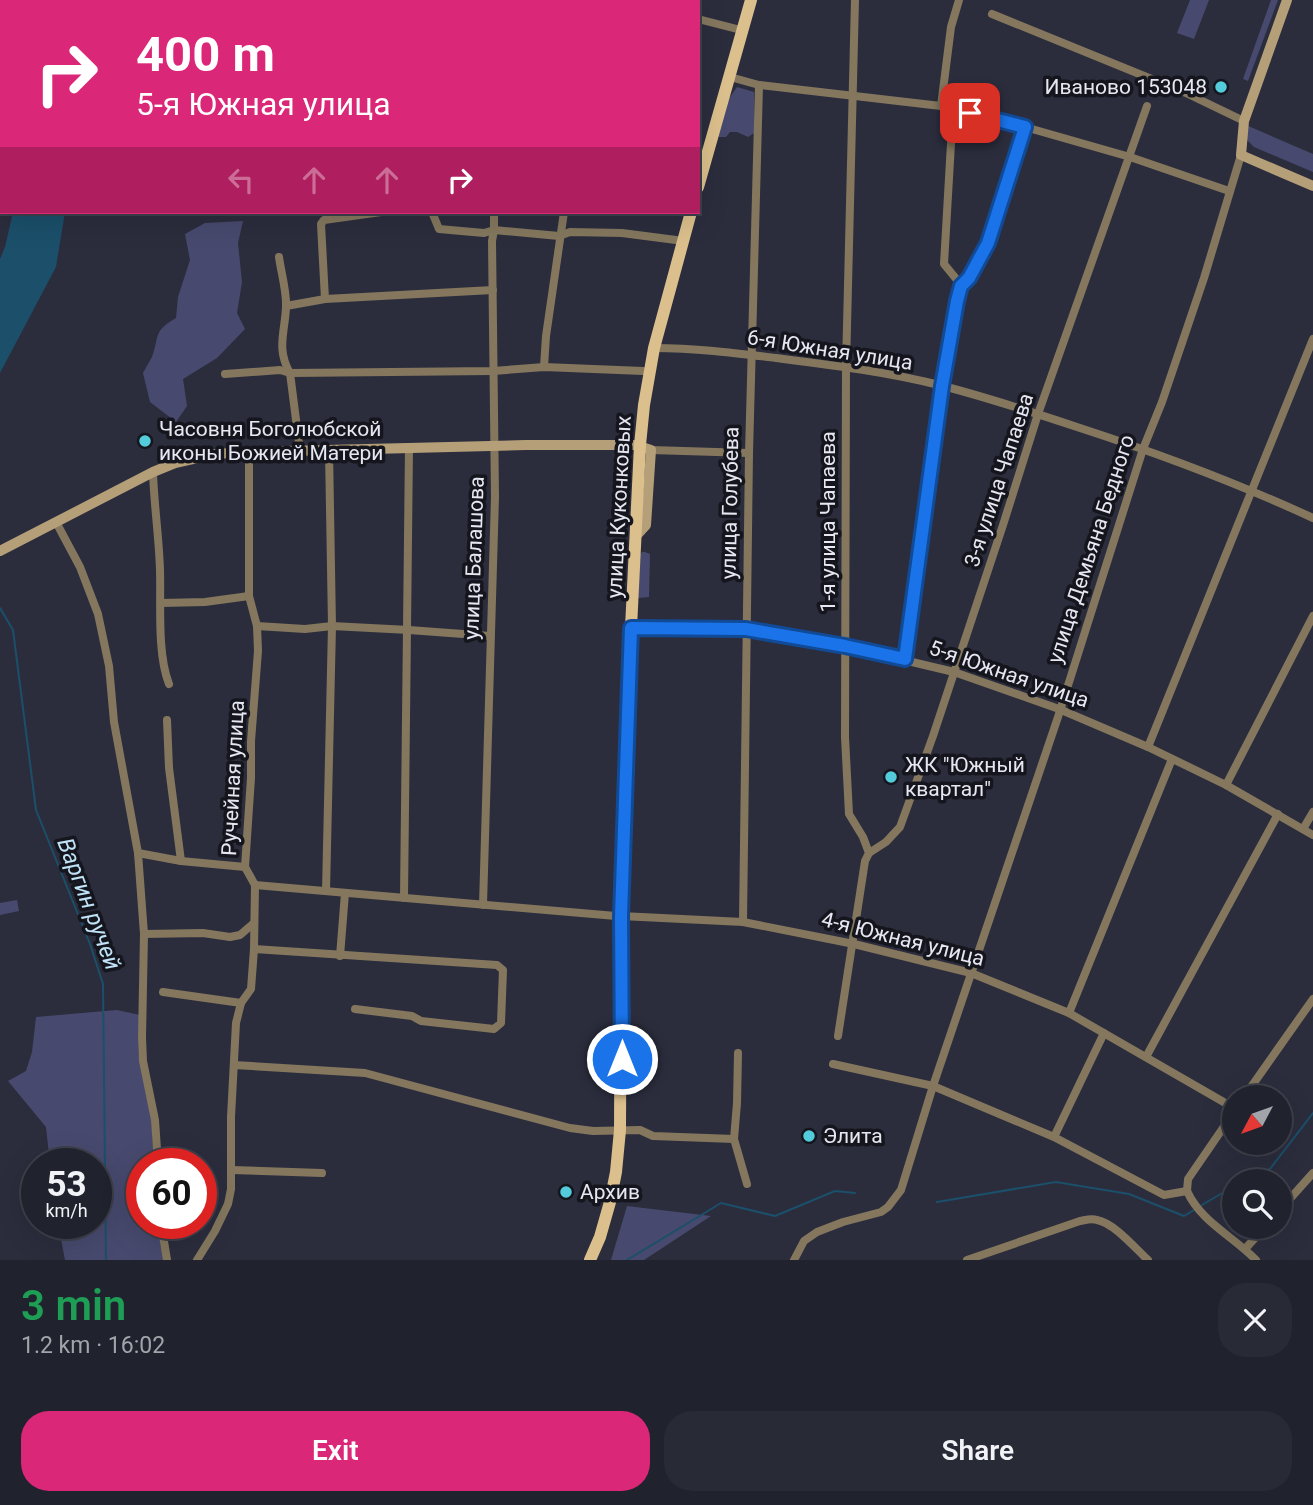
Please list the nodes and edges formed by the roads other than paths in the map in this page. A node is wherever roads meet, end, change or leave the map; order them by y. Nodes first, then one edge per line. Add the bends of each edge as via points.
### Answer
1 (745, 0) edge
2 (751, 0) edge
3 (855, 0) edge
4 (959, 0) edge
5 (1287, 0) edge
6 (992, 14) dead end
7 (700, 20) edge
8 (737, 29) junction
9 (730, 77) junction
10 (759, 85) junction
11 (853, 95) junction
12 (942, 106) junction
13 (1147, 106) dead end
14 (953, 109) junction
15 (1244, 121) junction
16 (1025, 127) junction
17 (1242, 152) junction
18 (1130, 157) junction
19 (700, 158) edge
20 (700, 180) edge
21 (1313, 180) edge
22 (1313, 186) edge
23 (1229, 191) junction
24 (367, 214) edge
25 (433, 214) edge
26 (494, 214) edge
27 (564, 214) edge
28 (684, 214) edge
29 (690, 214) edge
30 (494, 230) junction
31 (559, 236) junction
32 (676, 240) junction
33 (279, 257) dead end
34 (961, 286) junction
35 (492, 290) junction
36 (325, 299) junction
37 (286, 306) junction
38 (1313, 339) edge
39 (654, 348) junction
40 (751, 355) junction
41 (544, 367) junction
42 (846, 367) junction
43 (493, 371) junction
44 (643, 371) junction
45 (290, 373) junction
46 (225, 374) dead end
47 (942, 386) junction
48 (1038, 414) junction
49 (495, 446) junction
50 (642, 447) junction
51 (410, 448) junction
52 (1143, 449) junction
53 (329, 450) junction
54 (300, 451) junction
55 (249, 452) junction
56 (748, 453) junction
57 (153, 472) junction
58 (1253, 490) junction
59 (1313, 518) edge
60 (56, 523) junction
61 (0, 551) edge
62 (249, 596) junction
63 (161, 603) junction
64 (1313, 616) edge
65 (257, 626) junction
66 (332, 626) junction
67 (629, 628) junction
68 (746, 629) junction
69 (409, 630) junction
70 (490, 636) junction
71 (845, 646) junction
72 (905, 659) junction
73 (954, 672) junction
74 (169, 684) dead end
75 (1059, 709) junction
76 (167, 720) dead end
77 (1148, 747) junction
78 (1172, 759) junction
79 (1226, 785) junction
80 (1313, 812) edge
81 (1278, 814) junction
82 (1303, 829) junction
83 (1313, 835) edge
84 (138, 853) junction
85 (869, 853) junction
86 (181, 861) junction
87 (245, 867) junction
88 (256, 885) junction
89 (326, 891) junction
90 (345, 893) junction
91 (404, 898) junction
92 (483, 905) junction
93 (619, 916) junction
94 (743, 922) junction
95 (254, 923) junction
96 (144, 934) junction
97 (853, 944) junction
98 (254, 949) junction
99 (340, 956) junction
100 (971, 973) junction
101 (163, 992) dead end
102 (1313, 999) edge
103 (241, 1003) junction
104 (355, 1009) dead end
105 (1069, 1013) junction
106 (1104, 1033) junction
107 (838, 1036) dead end
108 (738, 1053) dead end
109 (1146, 1057) junction
110 (833, 1064) dead end
111 (234, 1065) junction
112 (1252, 1085) edge
113 (933, 1086) junction
114 (1222, 1103) edge
115 (1222, 1128) edge
116 (620, 1130) junction
117 (1054, 1137) junction
118 (734, 1139) junction
119 (157, 1148) edge
120 (232, 1170) junction
121 (322, 1173) dead end
122 (1313, 1173) edge
123 (747, 1184) dead end
124 (1187, 1191) junction
125 (1292, 1196) edge
126 (164, 1239) edge
127 (1254, 1239) edge
128 (1245, 1249) junction
129 (167, 1260) edge
130 (197, 1260) edge
131 (590, 1260) edge
132 (794, 1260) edge
133 (967, 1260) edge
134 (1148, 1260) edge
135 (1256, 1260) edge

1 - 8 main road
2 - 9 main road
3 - 11 street, 1-я улица Чапаева
4 - 12 street via 951,27
5 - 15 street, улица Демьяна Бедного
6 - 15 street
7 - 8 street
8 - 19 main road
9 - 10 street
9 - 20 main road
10 - 11 street
10 - 40 street, улица Голубева
11 - 12 street
11 - 42 street, 1-я улица Чапаева
12 - 14 street
13 - 18 street, 3-я улица Чапаева
14 - 16 street
14 - 34 street via 944,264
15 - 17 street, улица Демьяна Бедного
16 - 18 street
16 - 34 street via 988,243
17 - 21 street
17 - 22 street
17 - 23 street, улица Демьяна Бедного
18 - 23 street
18 - 48 street, 3-я улица Чапаева
23 - 52 street, улица Демьяна Бедного via 1204,278
24 - 36 street via 321,224
25 - 30 street via 439,229
26 - 30 street, улица Балашова
27 - 31 street
28 - 32 main road, улица Куконковых
29 - 39 main road, улица Куконковых
30 - 31 street
30 - 35 street, улица Балашова
31 - 32 street via 622,233
31 - 41 street
32 - 44 main road, улица Куконковых
33 - 37 street
34 - 47 street
35 - 36 street
35 - 43 street, улица Балашова
36 - 37 street
37 - 45 street via 282,335 284,363
38 - 58 street
39 - 40 street, 6-я Южная улица
39 - 50 main road, улица Куконковых
40 - 42 street, 6-я Южная улица
40 - 56 street, улица Голубева
41 - 43 street
41 - 44 street
42 - 47 street, 6-я Южная улица
42 - 71 street, 1-я улица Чапаева
43 - 45 street
43 - 49 street, улица Балашова
44 - 50 main road, улица Куконковых
45 - 46 street
45 - 54 street
47 - 48 street, 6-я Южная улица
47 - 72 street
48 - 52 street, 6-я Южная улица
48 - 73 street, 3-я улица Чапаева
49 - 50 street
49 - 51 street
49 - 70 street, улица Балашова
50 - 56 street
50 - 67 main road, улица Куконковых
50 - 67 main road, улица Куконковых
51 - 53 street
51 - 69 street
52 - 58 street, 6-я Южная улица
52 - 75 street, улица Демьяна Бедного
53 - 54 street
53 - 66 street
54 - 55 street
55 - 57 street via 193,458
55 - 62 street, Ручейная улица
56 - 68 street, улица Голубева
57 - 60 street
57 - 63 street
58 - 59 street, 6-я Южная улица
58 - 77 street
60 - 61 street
60 - 84 street via 98,614
62 - 63 street
62 - 65 street, Ручейная улица
63 - 74 street
64 - 79 street
65 - 66 street
65 - 87 street, Ручейная улица
66 - 69 street
66 - 89 street
67 - 68 street, 5-я Южная улица
67 - 93 main road, улица Куконковых
68 - 71 street, 5-я Южная улица
68 - 94 street, улица Голубева
69 - 70 street
69 - 91 street
70 - 92 street, улица Балашова
71 - 72 street, 5-я Южная улица
71 - 85 street, 1-я улица Чапаева via 849,814
72 - 73 street, 5-я Южная улица
73 - 75 street, 5-я Южная улица
73 - 85 street, 3-я улица Чапаева via 900,827
75 - 77 street, 5-я Южная улица
75 - 100 street, улица Демьяна Бедного
76 - 86 street
77 - 78 street, 5-я Южная улица
78 - 79 street, 5-я Южная улица
78 - 105 street
79 - 81 street, 5-я Южная улица
80 - 82 street
81 - 82 street, 5-я Южная улица
81 - 109 street
82 - 83 street, 5-я Южная улица
84 - 86 street
84 - 96 street
85 - 97 street
86 - 87 street
87 - 88 street, Ручейная улица
88 - 89 street, 4-я Южная улица
88 - 95 street
89 - 90 street, 4-я Южная улица
90 - 91 street, 4-я Южная улица
90 - 99 street
91 - 92 street, 4-я Южная улица
92 - 93 street, 4-я Южная улица
93 - 94 street, 4-я Южная улица
93 - 116 main road, улица Куконковых
94 - 97 street, 4-я Южная улица
95 - 96 street via 230,937
95 - 98 street
96 - 119 street via 143,1061
97 - 100 street, 4-я Южная улица
97 - 107 street
98 - 99 street
98 - 103 street via 251,989
99 - 104 street via 496,965 503,970 501,1023 494,1029
100 - 105 street, 4-я Южная улица
100 - 113 street, улица Демьяна Бедного
101 - 103 street
102 - 112 street
103 - 111 street
105 - 106 street, 4-я Южная улица
106 - 109 street, 4-я Южная улица
106 - 117 street
108 - 118 street
109 - 114 street, 4-я Южная улица
110 - 113 street
111 - 116 street via 365,1073 570,1128
111 - 120 street
113 - 117 street
113 - 132 street, улица Демьяна Бедного via 901,1190 888,1207 817,1232 804,1241
115 - 124 street via 1188,1179
116 - 118 street
116 - 131 main road, улица Куконковых via 610,1202
117 - 124 street via 1164,1195
118 - 123 street
120 - 121 street
120 - 130 street via 228,1204
122 - 125 street
124 - 128 street via 1210,1222
126 - 129 street
127 - 128 street
128 - 135 street
133 - 134 street via 1092,1219 1112,1227

